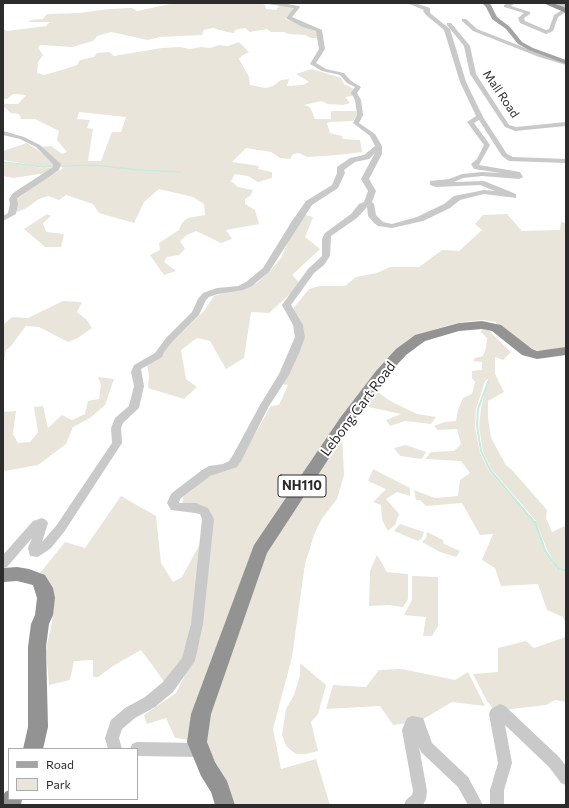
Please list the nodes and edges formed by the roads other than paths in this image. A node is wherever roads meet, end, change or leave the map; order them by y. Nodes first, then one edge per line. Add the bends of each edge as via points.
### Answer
1 (265, 3) edge
2 (410, 3) edge
3 (485, 3) edge
4 (512, 3) edge
5 (547, 3) edge
6 (551, 3) edge
7 (428, 6) edge
8 (565, 9) edge
9 (464, 20) dead end
10 (449, 24) dead end
11 (566, 63) edge
12 (480, 117) junction
13 (566, 124) edge
14 (3, 133) edge
15 (379, 146) junction
16 (566, 161) edge
17 (368, 204) junction
18 (3, 219) edge
19 (566, 351) edge
20 (3, 563) edge
21 (3, 575) edge
22 (33, 748) edge
23 (115, 748) edge
24 (138, 749) edge
25 (200, 750) junction
26 (566, 778) edge
27 (225, 805) edge
28 (411, 805) edge
29 (476, 805) edge
30 (498, 805) edge

1 - 15 street via 298,7 289,18 319,30 322,49 314,64 324,70 342,74 358,87 354,93 358,100 360,115 356,123 372,135
2 - 7 street
3 - 11 main road via 494,18 508,28 520,43
4 - 8 street via 506,6 528,13 521,18 522,22 546,32 552,30 556,16
5 - 8 highway
6 - 8 street
7 - 12 street via 428,14 447,29 463,82
9 - 11 street via 475,30
10 - 13 street, Mall Road via 467,46 473,74 507,126 515,129
12 - 16 street via 504,155 512,159
12 - 17 street via 470,122 487,145 480,160 475,164 477,167 517,174 519,177 482,174 433,182 436,185 481,183 514,196 484,192 457,198 447,206 420,219 392,226 381,224 372,216
14 - 18 street via 38,146 57,164 56,168 16,195 13,199 12,214
15 - 17 street via 378,154 365,179 372,191
15 - 20 street via 366,157 353,160 340,169 341,173 335,186 309,203 266,270 240,288 206,295 196,313 160,350 159,355 137,368 140,386 134,408 119,421 116,428 117,443 60,529 47,545 34,552 42,527 42,523 37,524
17 - 23 street via 364,204 354,216 328,235 326,256 311,271 286,305 298,325 300,337 284,375 237,458 224,468 206,473 176,496 174,507 196,508 204,511 208,519 197,624 188,661 168,687 116,725 112,738
19 - 25 highway, Lebong Cart Road / NH110 via 537,355 527,352 496,328 482,325 459,327 420,338 401,352 345,422 260,550 201,714 196,742
21 - 22 highway via 23,575 39,580 46,598 37,647 38,727
24 - 25 street
25 - 27 highway, Lebong Cart Road / NH110 via 220,788
26 - 30 street via 554,762 500,711 496,714 505,763 497,790
28 - 29 street via 419,799 420,791 409,730 412,723 418,723 426,747 463,782

